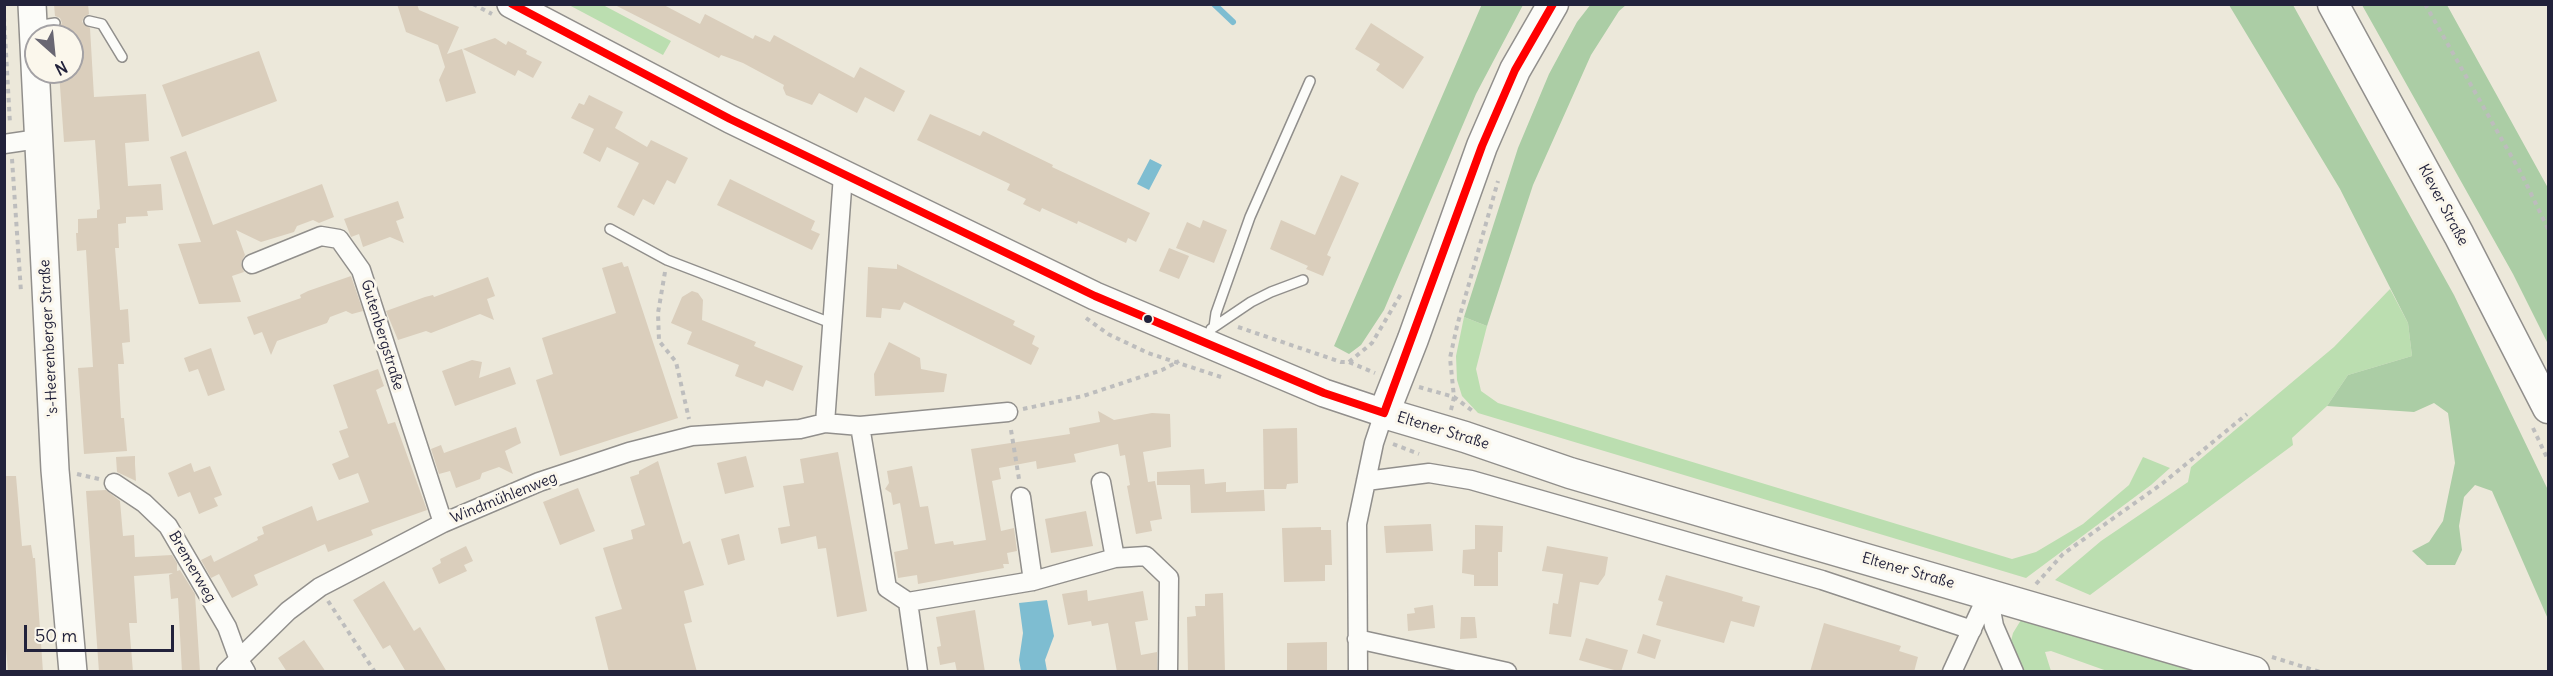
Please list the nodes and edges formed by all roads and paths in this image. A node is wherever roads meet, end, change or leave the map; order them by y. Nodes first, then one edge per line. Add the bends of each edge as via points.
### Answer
1 (511, 4) edge
2 (1553, 4) edge
3 (2333, 4) edge
4 (2425, 4) edge
5 (40, 18) edge
6 (89, 21) dead end
7 (122, 57) dead end
8 (1310, 81) dead end
9 (38, 139) junction
10 (4, 144) edge
11 (1501, 172) dead end
12 (843, 175) junction
13 (610, 229) dead end
14 (2548, 229) edge
15 (667, 260) junction
16 (252, 264) dead end
17 (1303, 280) dead end
18 (831, 323) junction
19 (1206, 337) junction
20 (1454, 397) dead end
21 (2548, 408) edge
22 (1008, 412) junction
23 (1384, 413) junction
24 (2247, 414) dead end
25 (825, 423) junction
26 (860, 426) junction
27 (692, 436) junction
28 (55, 470) junction
29 (1366, 481) junction
30 (1101, 482) dead end
31 (114, 483) joint
32 (1022, 497) joint
33 (442, 523) junction
34 (1115, 558) junction
35 (1033, 581) junction
36 (320, 587) junction
37 (1988, 594) junction
38 (908, 602) junction
39 (2022, 603) junction
40 (1972, 630) junction
41 (1357, 639) junction
42 (237, 668) edge
43 (73, 672) edge
44 (375, 672) edge
45 (918, 672) edge
46 (1168, 672) edge
47 (1358, 672) edge
48 (1507, 672) edge
49 (1952, 672) edge
50 (2014, 672) edge
51 (2254, 672) edge

1 - 12 main road, Eltener Straße
2 - 23 main road via 1515,70 1482,146
3 - 21 main road, Klever Straße
4 - 14 path via 2522,175
5 - 9 main road, 's-Heerenberger Straße
6 - 7 lane via 102,24
8 - 19 lane via 1250,217
9 - 10 street
9 - 28 main road, 's-Heerenberger Straße
11 - 20 path via 1456,326 1450,358
12 - 18 street
12 - 19 main road, Eltener Straße via 1095,296
13 - 15 lane
15 - 18 lane
15 - 27 path via 658,313 659,341 676,362
16 - 33 street, Gutenbergstraße via 321,236 339,240 361,270
17 - 19 lane via 1261,297
18 - 25 street
19 - 22 path via 1162,370 1083,396
19 - 23 main road, Eltener Straße via 1324,393
22 - 26 street, Windmühlenweg
22 - 32 path
23 - 29 street
23 - 37 main road, Eltener Straße via 1570,473
24 - 39 path via 2163,483 2063,554
25 - 26 street, Windmühlenweg
25 - 27 street, Windmühlenweg via 800,429
26 - 38 street via 887,588
27 - 33 street, Windmühlenweg via 539,482
28 - 31 path
28 - 43 main road, 's-Heerenberger Straße
29 - 40 street via 1429,473 1471,480 1822,580
29 - 41 street via 1357,524
30 - 34 street
31 - 42 street, Bremerweg via 144,503 168,526 227,627
32 - 35 street
33 - 36 street, Windmühlenweg
34 - 35 street
34 - 46 street via 1146,556 1169,578
35 - 38 street
36 - 42 street, Windmühlenweg via 288,611
36 - 44 path
37 - 39 main road, Eltener Straße
37 - 40 street
37 - 50 street via 1994,626
38 - 45 street
39 - 51 main road, Eltener Straße
40 - 49 street
41 - 47 street
41 - 48 street

